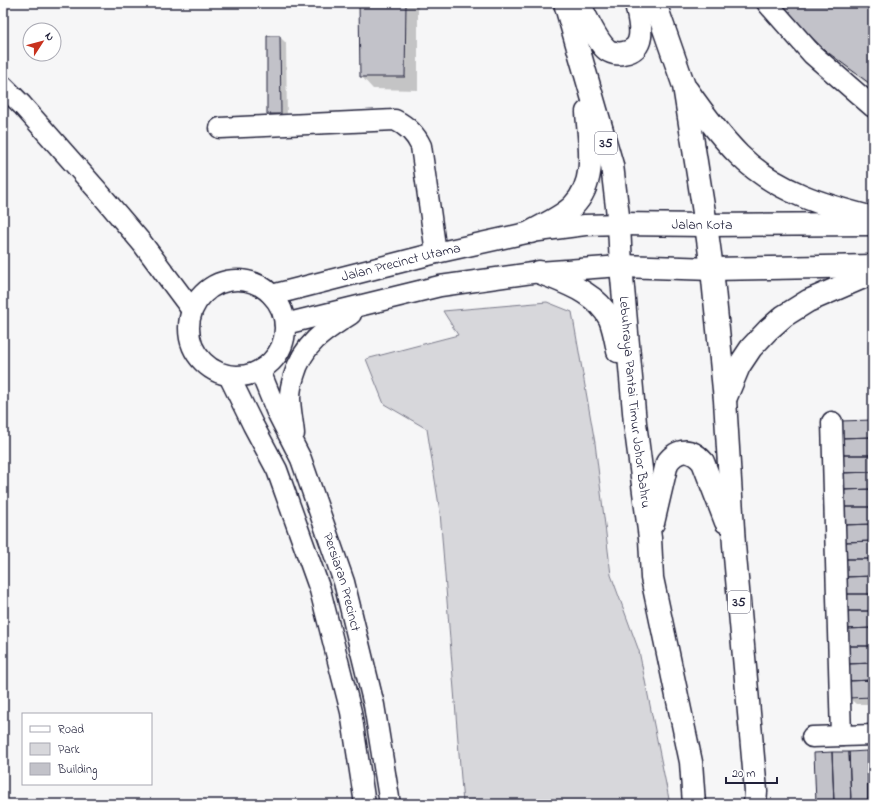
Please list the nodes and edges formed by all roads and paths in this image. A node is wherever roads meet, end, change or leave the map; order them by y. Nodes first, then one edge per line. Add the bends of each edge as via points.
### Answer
1 (565, 3) edge
2 (579, 3) edge
3 (636, 3) edge
4 (655, 3) edge
5 (768, 3) edge
6 (583, 65) junction
7 (3, 86) edge
8 (684, 86) junction
9 (873, 107) edge
10 (220, 128) dead end
11 (873, 218) edge
12 (619, 224) junction
13 (873, 224) edge
14 (706, 225) junction
15 (531, 232) junction
16 (436, 253) junction
17 (622, 266) junction
18 (873, 266) edge
19 (712, 269) junction
20 (539, 272) junction
21 (873, 273) edge
22 (272, 295) junction
23 (368, 304) junction
24 (192, 310) junction
25 (285, 324) junction
26 (260, 370) junction
27 (229, 376) junction
28 (725, 400) junction
29 (832, 422) dead end
30 (635, 423) junction
31 (295, 448) junction
32 (650, 538) junction
33 (734, 545) junction
34 (873, 735) edge
35 (841, 736) junction
36 (812, 737) dead end
37 (365, 804) edge
38 (390, 804) edge
39 (694, 804) edge
40 (755, 804) edge

1 - 6 main road, Lebuhraya Pantai Timur Johor Bahru / 35
2 - 3 main road via 602,45 618,54 631,51 640,40
4 - 8 main road, 35
5 - 9 street via 812,54
6 - 12 main road, Lebuhraya Pantai Timur Johor Bahru / 35 via 612,165
6 - 15 main road via 590,155 588,181 585,190 573,206
7 - 24 street via 142,243
8 - 11 main road via 739,156 761,174 786,189 814,201
8 - 14 main road, 35
10 - 16 street via 395,120 404,124 415,135 420,146
12 - 14 main road, Jalan Kota
12 - 15 street, Jalan Kota via 585,225
12 - 17 main road, Lebuhraya Pantai Timur Johor Bahru / 35
13 - 14 main road, Jalan Kota
14 - 19 main road, 35
15 - 16 street, Jalan Precinct Utama
16 - 22 street, Jalan Precinct Utama
17 - 19 main road
17 - 20 street
17 - 30 main road, Lebuhraya Pantai Timur Johor Bahru / 35
18 - 19 main road
19 - 28 main road, 35
20 - 23 street via 440,286
20 - 30 main road via 588,294 610,319
21 - 28 main road via 808,301 784,316 768,330 738,366
22 - 24 street via 252,282 228,281 206,291
22 - 25 street via 283,314
23 - 25 street
23 - 31 street via 327,329 302,354 296,367 290,397
24 - 27 street via 189,334 198,357 207,366
25 - 26 street via 282,346 277,356
26 - 27 street via 240,376
26 - 31 street, Persiaran Precinct
27 - 37 street, Persiaran Precinct via 277,470 320,590 351,712
28 - 33 main road, 35
29 - 35 street
30 - 32 main road, Lebuhraya Pantai Timur Johor Bahru / 35
31 - 38 street, Persiaran Precinct via 344,582 374,705
32 - 33 main road via 667,463 679,453 691,452 703,462
32 - 39 main road, Lebuhraya Pantai Timur Johor Bahru / 35 via 652,578 691,762
33 - 40 main road, 35 via 756,791
34 - 35 street
35 - 36 street

